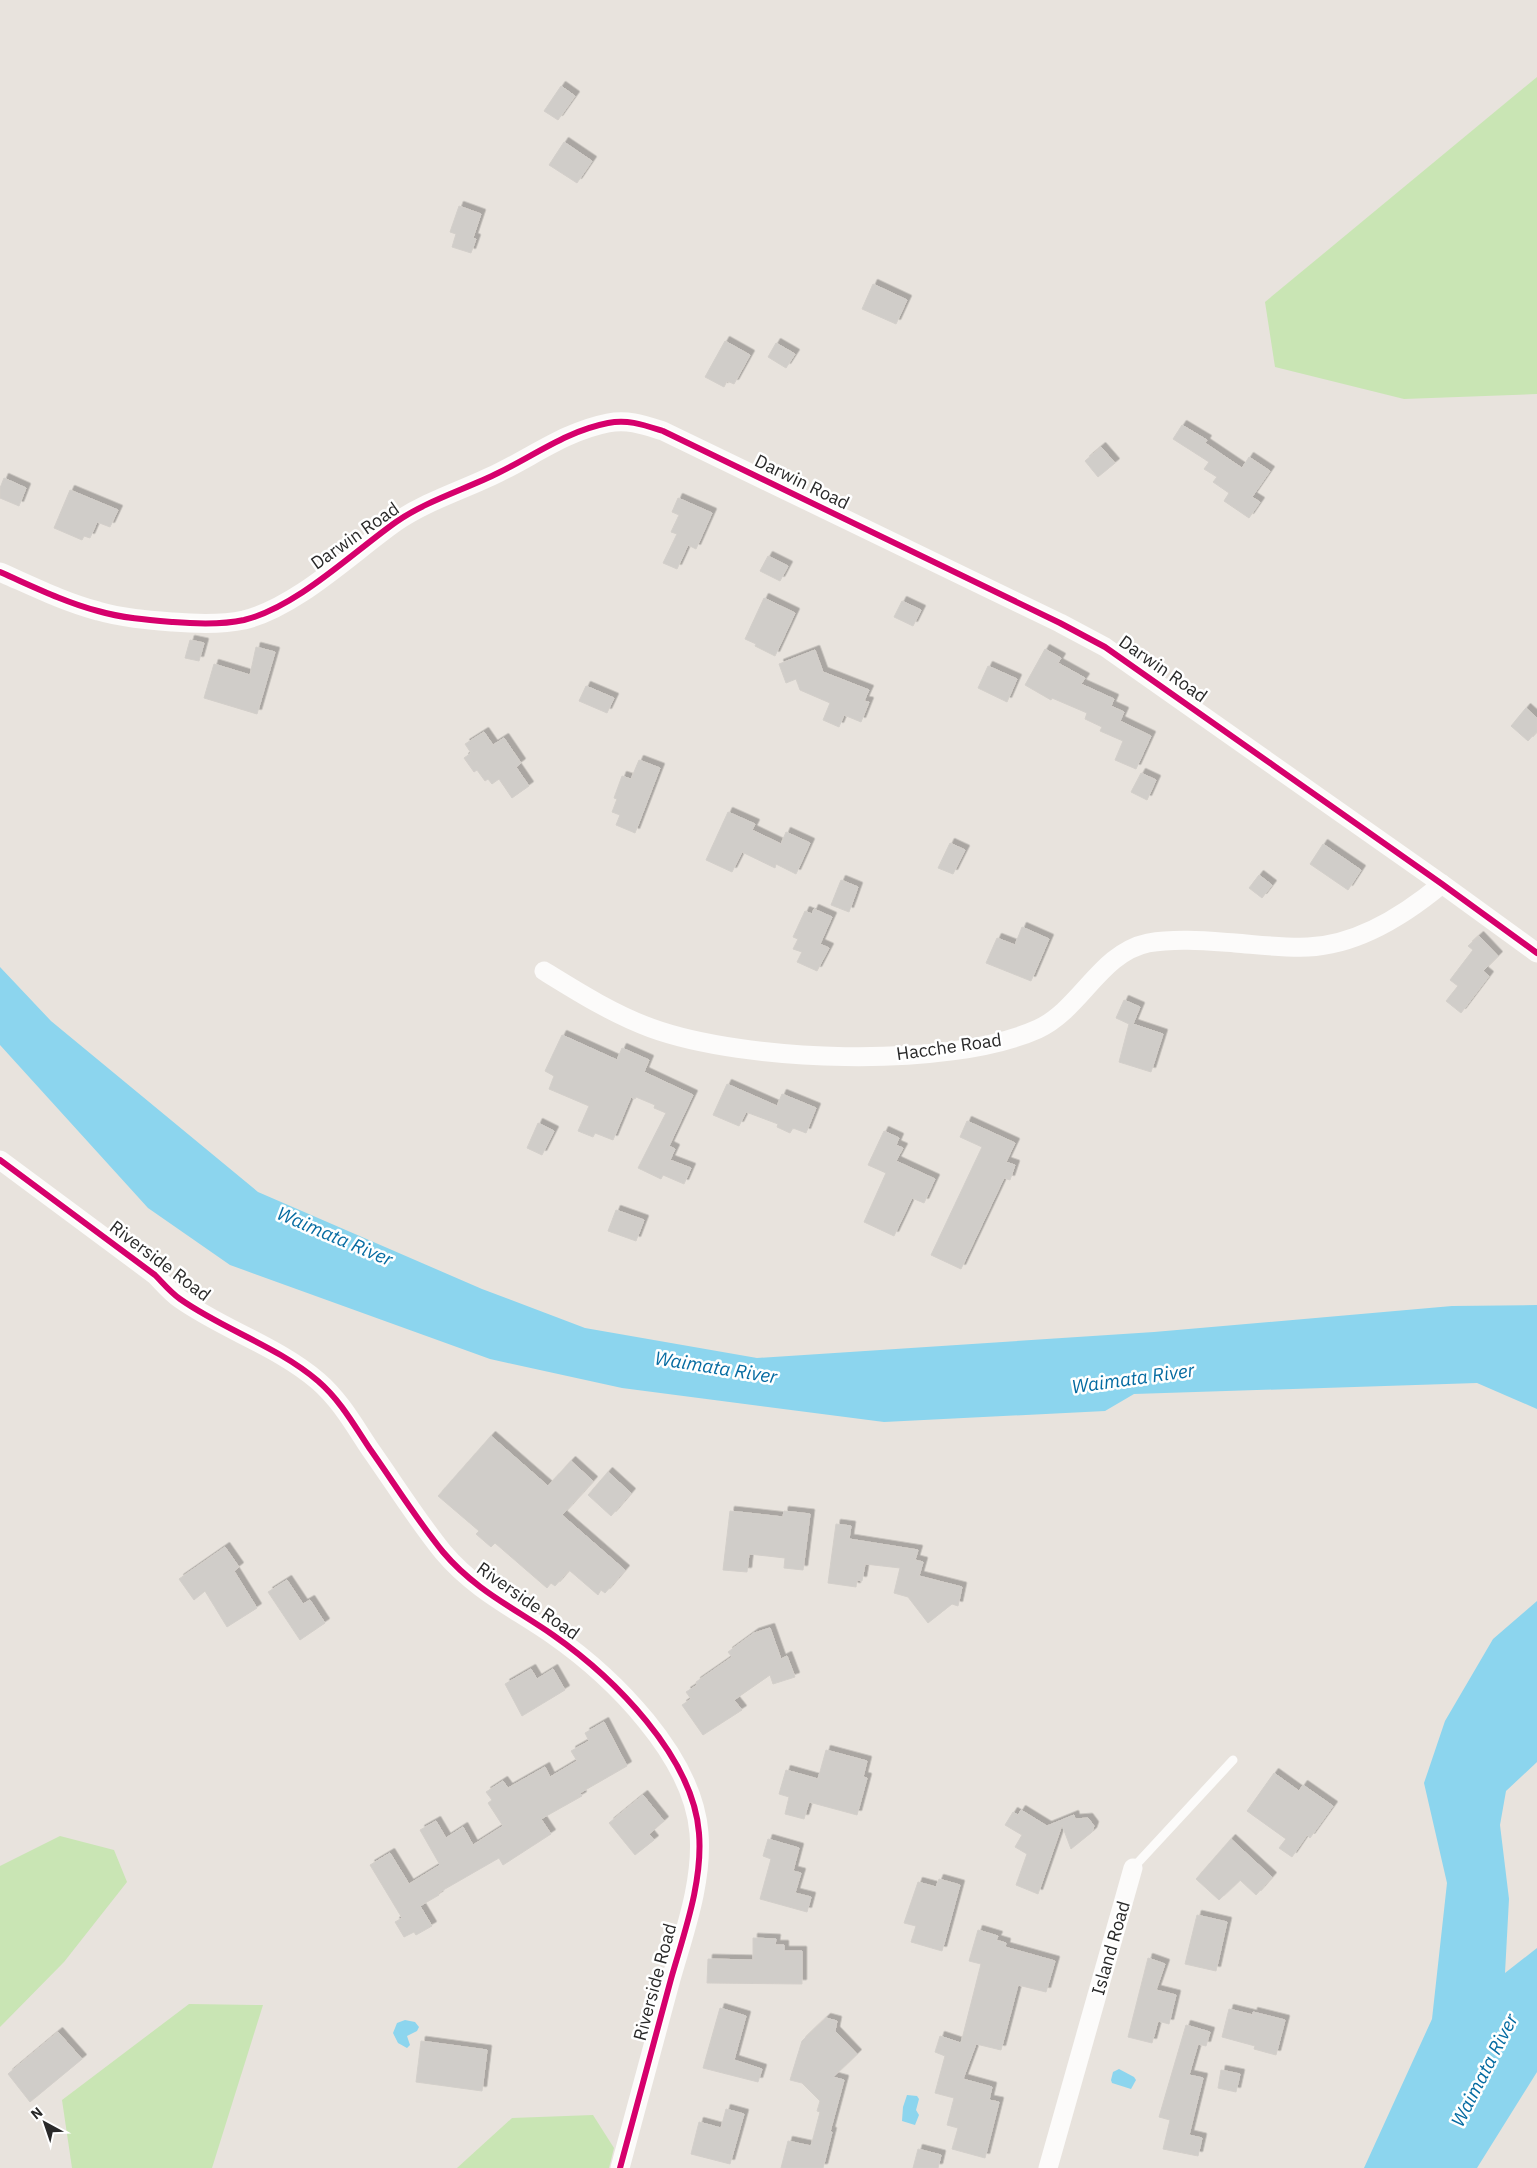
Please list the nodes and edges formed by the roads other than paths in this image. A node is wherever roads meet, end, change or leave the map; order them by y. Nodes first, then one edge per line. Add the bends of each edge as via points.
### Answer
1 (0, 572) edge
2 (1442, 884) junction
3 (1537, 953) edge
4 (544, 971) dead end
5 (0, 1160) edge
6 (1232, 1760) dead end
7 (1133, 1868) joint
8 (620, 2168) edge
9 (1048, 2168) edge

1 - 2 street, Darwin Road via 98,611 146,620 205,625 244,620 268,612 292,598 406,516 581,430 609,423 634,422 663,431 1105,647
2 - 3 street, Darwin Road
2 - 4 street, Hacche Road via 1426,898 1384,923 1354,938 1329,944 1310,947 1170,941 1146,944 1108,966 1061,1014 1040,1028 994,1043 906,1055 788,1054 704,1043 651,1028 624,1016
5 - 8 street, Riverside Road via 155,1275 177,1297 290,1360 332,1394 413,1511 464,1575 553,1635 601,1673 669,1751 694,1802 699,1858 682,1940
6 - 7 lane, Island Road
7 - 9 street, Island Road

